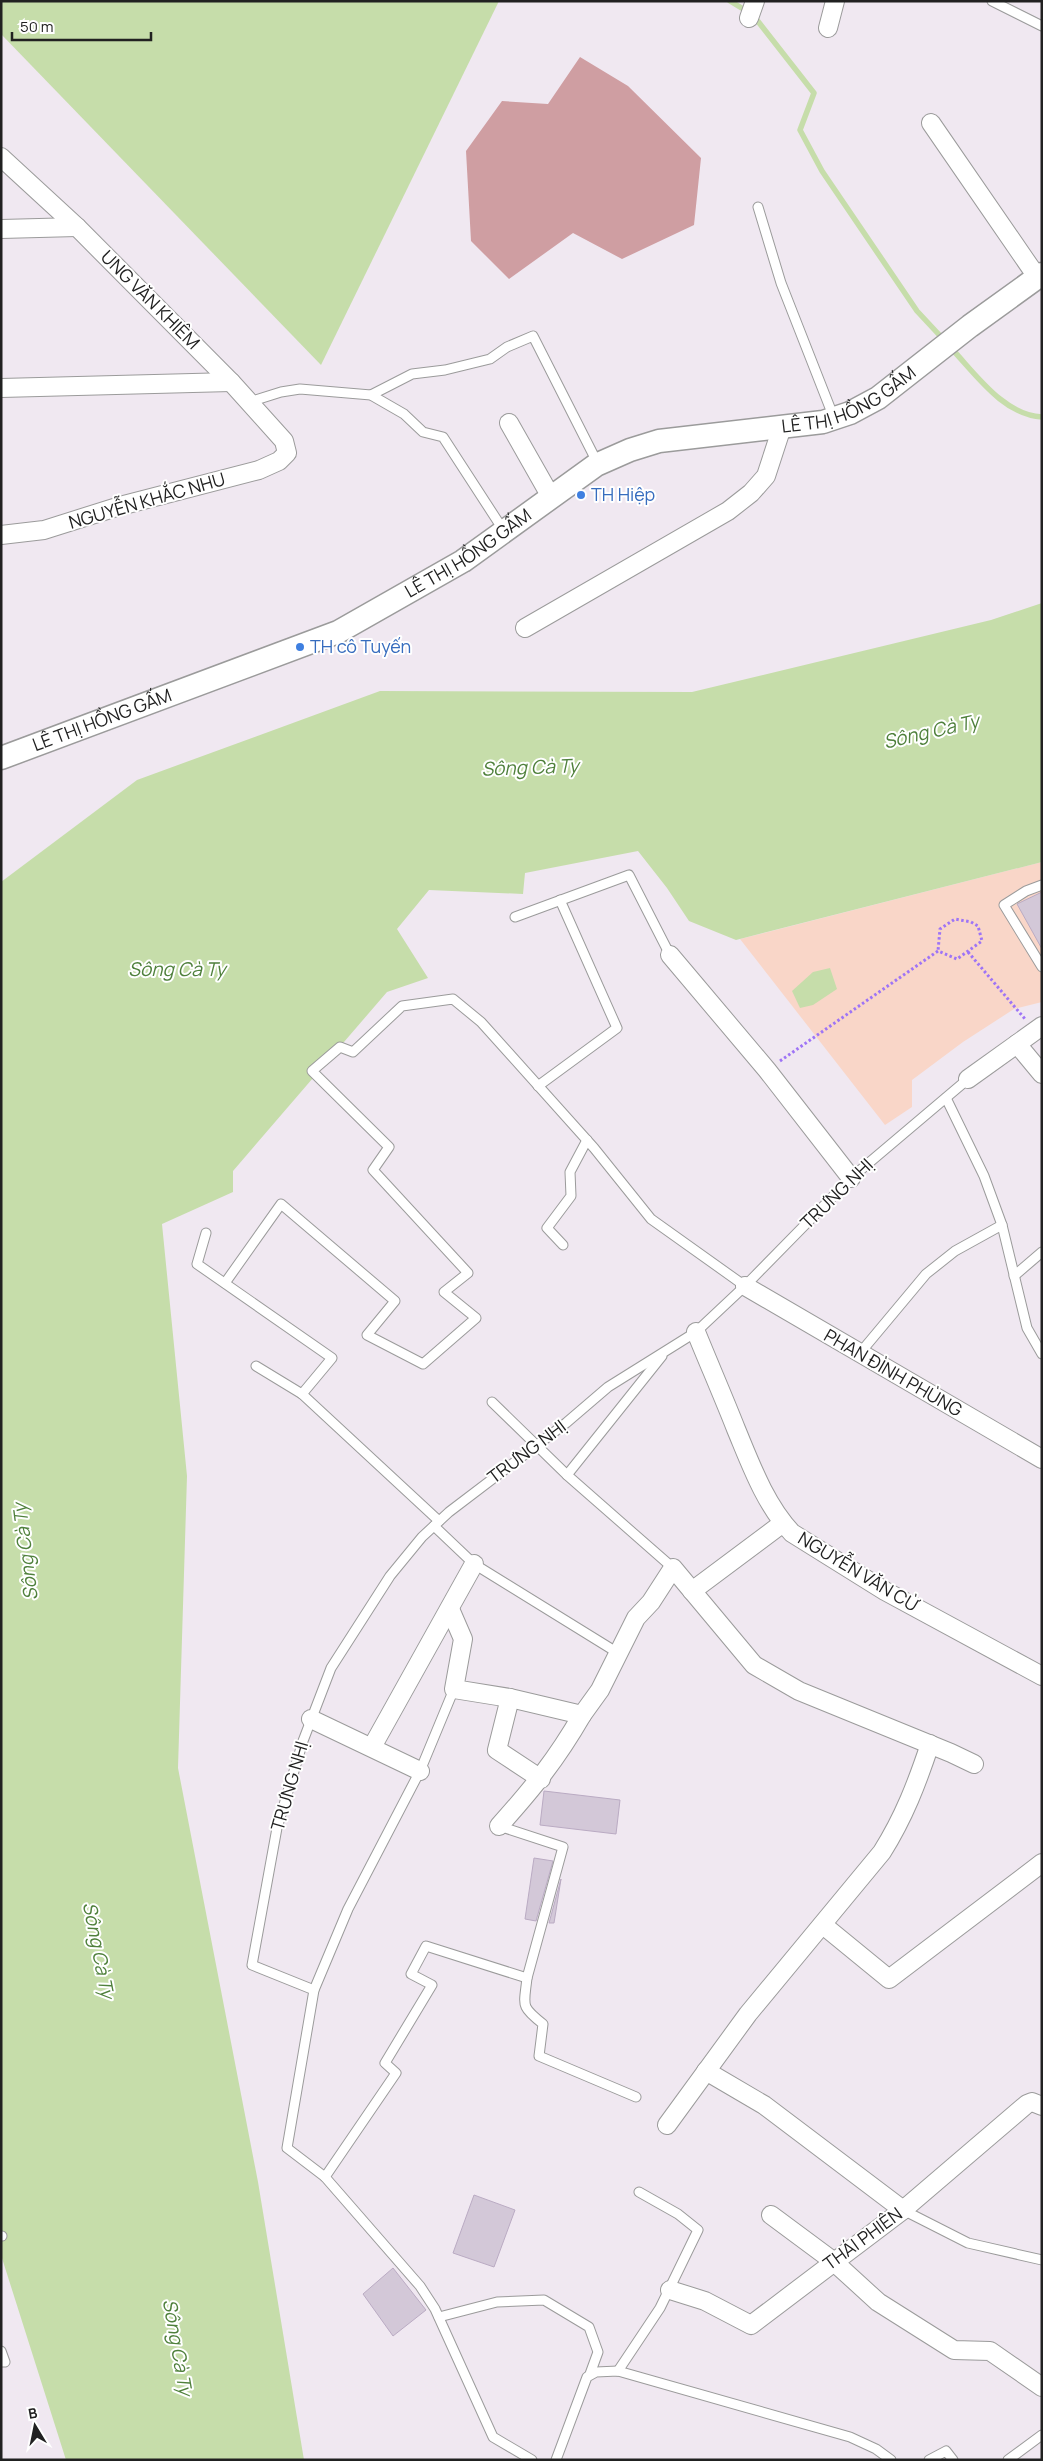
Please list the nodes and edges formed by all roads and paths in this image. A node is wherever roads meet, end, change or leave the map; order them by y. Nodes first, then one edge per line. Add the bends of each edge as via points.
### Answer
1 (835, 1) edge
2 (992, 1) edge
3 (1042, 26) edge
4 (828, 28) dead end
5 (931, 123) dead end
6 (1, 157) edge
7 (758, 207) dead end
8 (77, 227) junction
9 (1, 229) edge
10 (1040, 275) edge
11 (231, 382) junction
12 (1, 388) edge
13 (372, 394) junction
14 (250, 402) junction
15 (834, 418) junction
16 (509, 423) dead end
17 (782, 427) junction
18 (287, 453) joint
19 (598, 464) junction
20 (551, 497) junction
21 (504, 531) junction
22 (1, 536) edge
23 (525, 628) dead end
24 (1, 758) edge
25 (1042, 885) edge
26 (560, 900) junction
27 (515, 917) dead end
28 (938, 951) junction
29 (968, 952) junction
30 (670, 955) joint
31 (1042, 967) edge
32 (1039, 1028) edge
33 (1017, 1044) junction
34 (767, 1070) junction
35 (1042, 1074) edge
36 (968, 1079) joint
37 (538, 1086) junction
38 (946, 1098) junction
39 (587, 1140) junction
40 (851, 1178) junction
41 (1002, 1225) junction
42 (206, 1233) dead end
43 (564, 1245) dead end
44 (1042, 1252) edge
45 (1014, 1276) junction
46 (226, 1283) junction
47 (745, 1286) junction
48 (696, 1332) junction
49 (666, 1351) junction
50 (860, 1353) junction
51 (1042, 1354) edge
52 (256, 1366) dead end
53 (302, 1394) junction
54 (492, 1402) dead end
55 (536, 1445) junction
56 (1042, 1459) edge
57 (567, 1475) junction
58 (783, 1523) junction
59 (436, 1524) junction
60 (474, 1564) junction
61 (673, 1568) junction
62 (692, 1591) junction
63 (450, 1609) junction
64 (618, 1653) junction
65 (1042, 1676) edge
66 (454, 1689) junction
67 (510, 1698) junction
68 (582, 1715) junction
69 (311, 1719) junction
70 (930, 1744) junction
71 (372, 1747) junction
72 (974, 1764) dead end
73 (420, 1771) junction
74 (541, 1779) junction
75 (499, 1826) joint
76 (1042, 1863) edge
77 (822, 1925) junction
78 (527, 1978) junction
79 (314, 1990) junction
80 (706, 2070) junction
81 (636, 2097) dead end
82 (1042, 2106) edge
83 (667, 2125) dead end
84 (325, 2176) junction
85 (639, 2192) dead end
86 (903, 2210) junction
87 (771, 2216) dead end
88 (1042, 2260) edge
89 (833, 2261) junction
90 (670, 2290) junction
91 (439, 2317) junction
92 (1, 2351) edge
93 (1, 2362) edge
94 (618, 2370) junction
95 (590, 2374) junction
96 (1042, 2387) edge
97 (1041, 2438) edge
98 (532, 2460) edge
99 (556, 2460) edge
100 (891, 2460) edge
101 (929, 2460) edge
102 (953, 2460) edge
103 (1008, 2460) edge

1 - 4 street
2 - 3 lane
5 - 10 street
6 - 8 street, UNG VĂN KHIÊM
7 - 15 lane via 781,283
8 - 9 street
8 - 11 street, UNG VĂN KHIÊM
10 - 15 street, LÊ THỊ HỒNG GẤM via 878,398
11 - 12 street
11 - 14 street, UNG VĂN KHIÊM
13 - 14 lane via 300,389
13 - 19 lane via 412,374 490,359 507,346 533,336
13 - 21 lane via 404,414 423,432 443,437
14 - 18 street, UNG VĂN KHIÊM via 284,441
15 - 17 street, LÊ THỊ HỒNG GẤM
16 - 20 street
17 - 19 street, LÊ THỊ HỒNG GẤM via 659,441
17 - 23 street via 766,476 728,511
18 - 22 street, NGUYỄN KHẮC NHU via 279,461 259,470 120,506 44,530
19 - 20 street, LÊ THỊ HỒNG GẤM
20 - 21 street, LÊ THỊ HỒNG GẤM
21 - 24 street, LÊ THỊ HỒNG GẤM via 463,560 338,632
25 - 31 lane via 1004,904
26 - 27 lane
26 - 30 lane via 629,875
26 - 37 lane via 617,1028
28 - 29 path via 957,958
28 - 29 path via 940,929 955,919 978,926 982,941
28 - 34 path
29 - 32 path via 1014,1008
30 - 34 street
32 - 33 street, TRƯNG NHỊ
33 - 35 street
33 - 36 street, TRƯNG NHỊ
34 - 40 street
36 - 38 lane, TRƯNG NHỊ
37 - 39 lane
37 - 46 lane via 481,1022 453,999 402,1006 353,1052 340,1047 312,1071 390,1147 374,1170 468,1273 444,1292 476,1318 423,1364 368,1335 395,1301 281,1204
38 - 40 lane, TRƯNG NHỊ
38 - 41 lane via 984,1176
39 - 43 lane via 570,1172 571,1196 547,1228
39 - 47 lane via 651,1219
40 - 47 lane, TRƯNG NHỊ
41 - 45 lane
41 - 50 lane via 955,1251 926,1274
42 - 46 lane via 197,1264
44 - 45 lane
45 - 51 lane via 1028,1328
46 - 53 lane via 332,1358
47 - 48 lane, TRƯNG NHỊ
47 - 50 street, PHAN ĐÌNH PHÙNG
48 - 49 lane, TRƯNG NHỊ
48 - 58 street, NGUYỄN VĂN CỪ via 751,1466
49 - 55 lane, TRƯNG NHỊ via 608,1388
49 - 57 lane
50 - 56 street, PHAN ĐÌNH PHÙNG
52 - 53 lane
53 - 59 lane
54 - 55 lane
55 - 57 lane
55 - 59 lane, TRƯNG NHỊ
57 - 61 lane
58 - 62 street
58 - 65 street, NGUYỄN VĂN CỪ via 808,1544 885,1590
59 - 60 lane
59 - 69 lane, TRƯNG NHỊ via 390,1576 339,1656
60 - 63 street
60 - 64 lane
61 - 62 street
61 - 64 street via 651,1602 636,1618
62 - 70 street via 754,1665 799,1692
63 - 66 street via 463,1639
63 - 71 street
64 - 68 street via 600,1690
66 - 67 street
66 - 73 lane
67 - 68 street
67 - 74 street via 497,1750
68 - 74 street
69 - 71 street
69 - 79 lane, TRƯNG NHỊ via 277,1828 252,1965
70 - 72 street
70 - 77 street via 900,1823 878,1858
71 - 73 street
73 - 79 lane via 348,1909
74 - 75 street
75 - 78 lane via 563,1847
76 - 77 street via 889,1979
77 - 80 street
78 - 81 lane via 524,2006 543,2024 538,2056
78 - 84 lane via 426,1946 411,1974 432,1984 384,2063 396,2073
79 - 84 lane via 287,2148
80 - 83 street
80 - 86 street via 764,2105
82 - 86 street, THÁI PHIÊN via 1032,2102 1027,2104
84 - 91 lane via 420,2286
85 - 90 lane via 678,2214 698,2230
86 - 88 lane via 968,2243
86 - 89 street, THÁI PHIÊN
87 - 89 street
89 - 90 street, THÁI PHIÊN via 751,2325 706,2301
89 - 96 street via 878,2302 954,2350 990,2350
90 - 94 lane
91 - 95 lane via 497,2302 544,2300 589,2326 598,2352
91 - 98 lane via 493,2437
92 - 93 lane via 5,2362
94 - 95 lane
94 - 100 lane via 850,2437
95 - 99 lane
97 - 103 lane
101 - 102 lane via 946,2451

